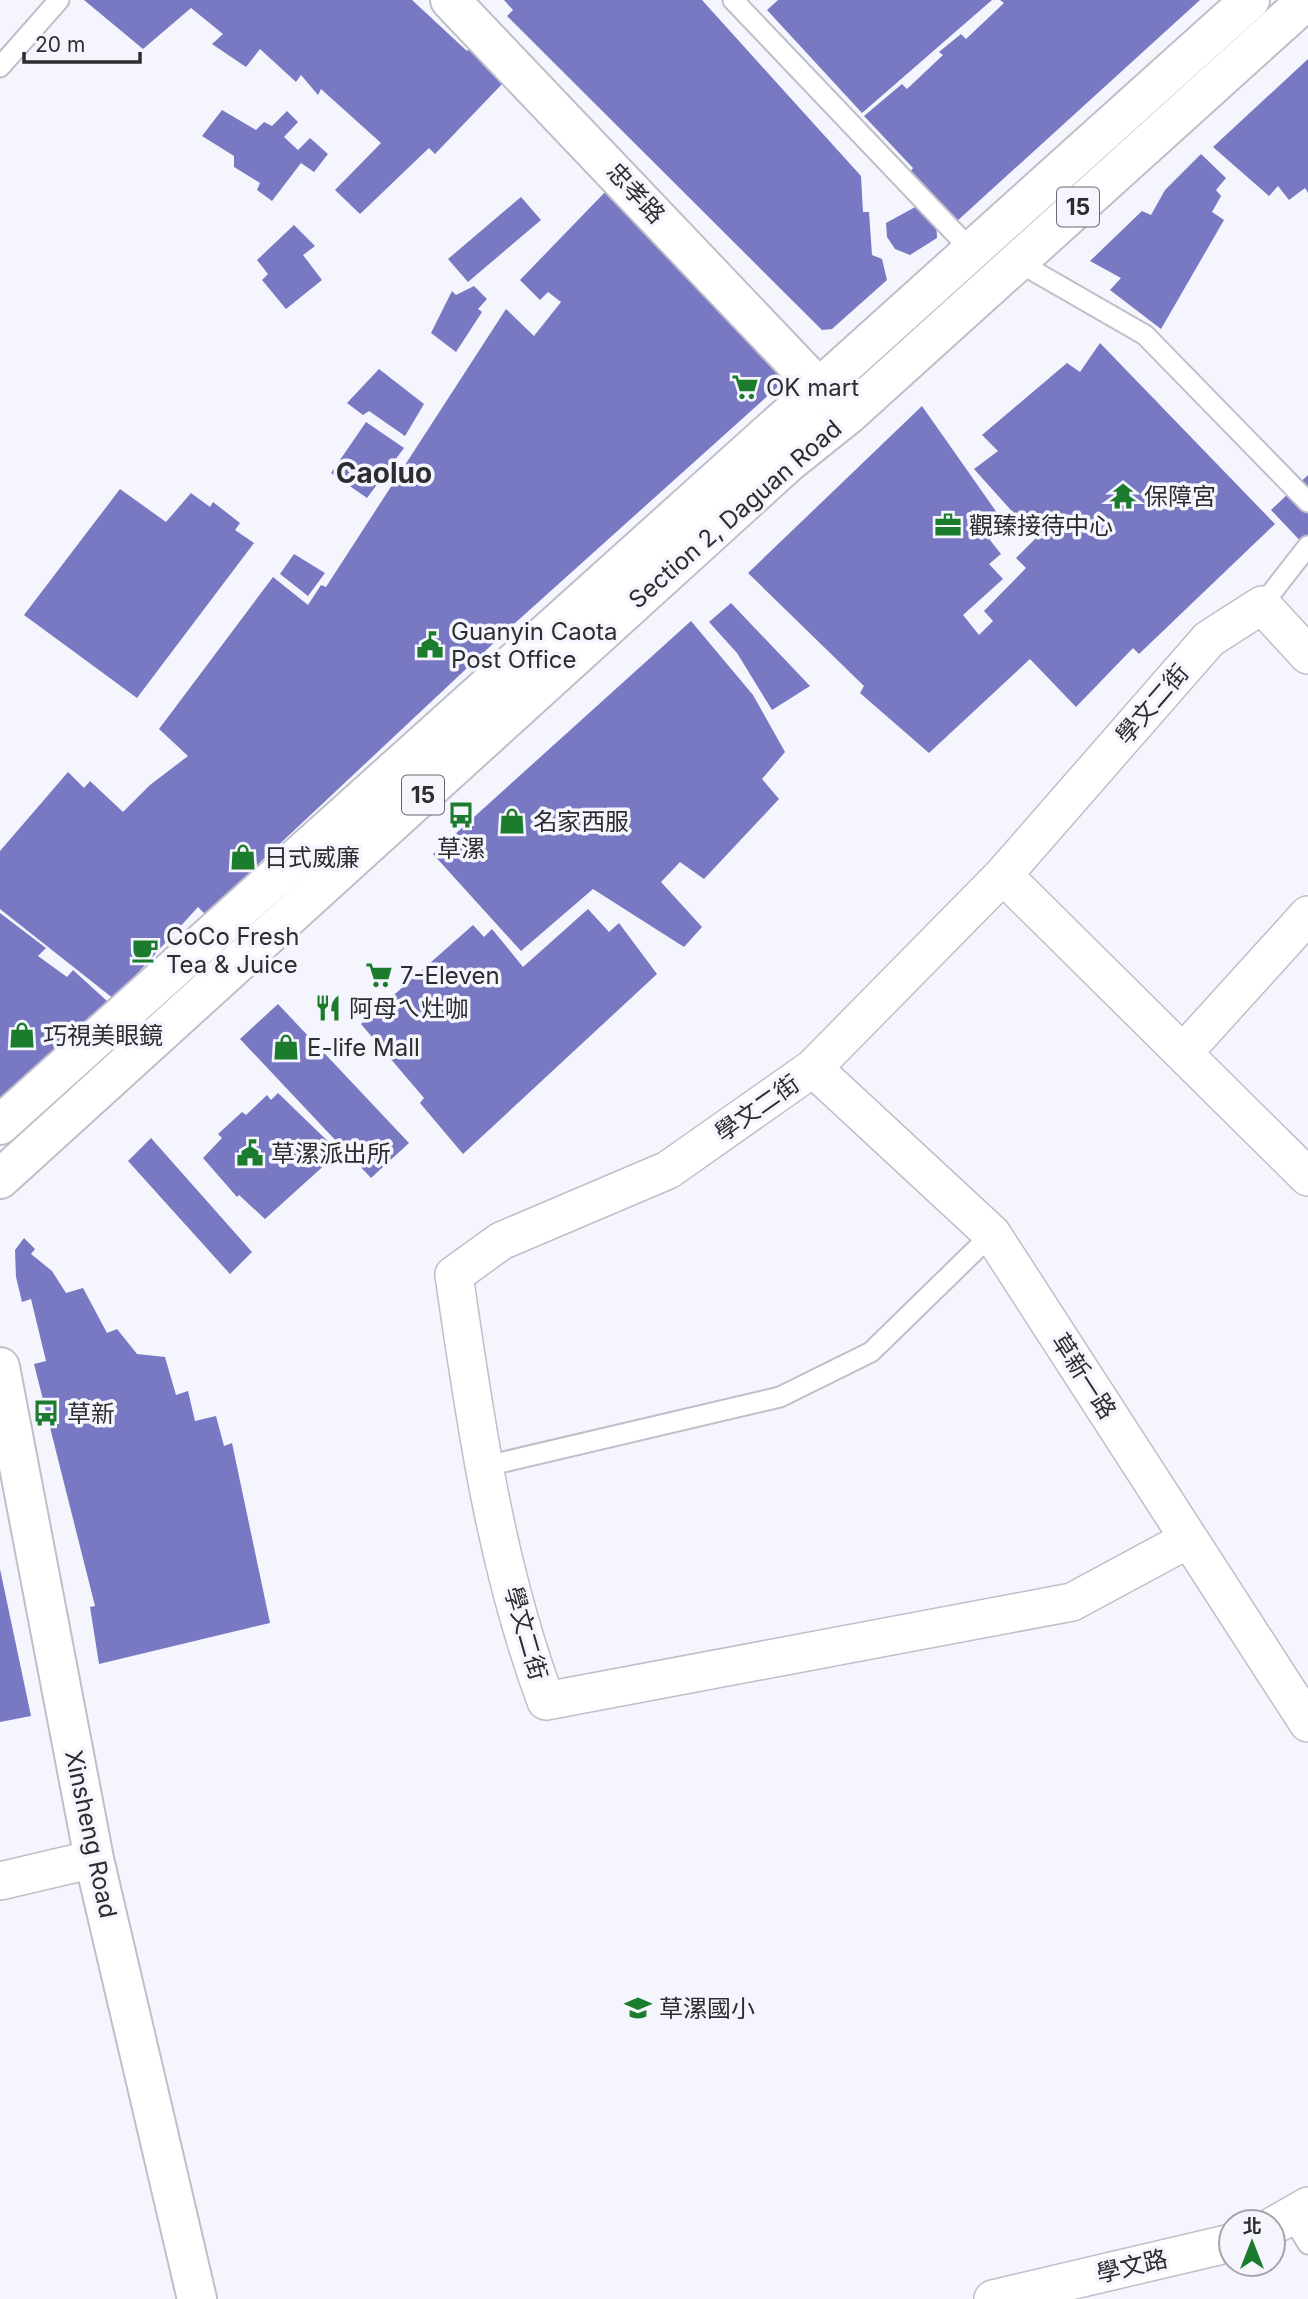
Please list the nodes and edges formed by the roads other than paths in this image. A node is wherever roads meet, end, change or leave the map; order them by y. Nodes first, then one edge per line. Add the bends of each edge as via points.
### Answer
1 (59, 0) edge
2 (450, 0) edge
3 (733, 0) edge
4 (1250, 0) edge
5 (1307, 0) edge
6 (0, 67) edge
7 (972, 251) junction
8 (1018, 262) junction
9 (820, 389) junction
10 (849, 414) junction
11 (1308, 502) edge
12 (1308, 546) edge
13 (1262, 604) junction
14 (1308, 655) edge
15 (1003, 875) junction
16 (1308, 915) edge
17 (1183, 1053) junction
18 (813, 1068) junction
19 (0, 1125) edge
20 (1308, 1177) edge
21 (0, 1179) edge
22 (992, 1234) junction
23 (0, 1367) edge
24 (482, 1467) junction
25 (1189, 1539) junction
26 (1308, 1723) edge
27 (94, 1859) junction
28 (0, 1881) edge
29 (1217, 2246) edge
30 (197, 2299) edge
31 (993, 2299) edge

1 - 6 lane
2 - 9 main road, 忠孝路
3 - 7 lane
4 - 7 main road, 15
5 - 8 main road, 15
7 - 9 main road, 15
8 - 10 main road, 15
8 - 11 lane via 1145,335
9 - 10 main road, 忠孝路
9 - 19 main road, Section 2, Daguan Road / 15
10 - 21 main road, Section 2, Daguan Road / 15 via 789,462
12 - 13 lane
13 - 14 street
13 - 15 street, 學文二街 via 1209,639
15 - 17 street
15 - 18 street, 學文二街
16 - 17 street
17 - 20 street
18 - 22 street, 草新一路
18 - 24 street, 學文二街 via 668,1170 501,1241 453,1275
22 - 24 lane via 871,1352 780,1397
22 - 25 street, 草新一路
23 - 27 main road, Xinsheng Road
24 - 25 street, 學文二街 via 528,1653 546,1701 1072,1602
25 - 26 street, 草新一路
27 - 28 street
27 - 30 main road, Xinsheng Road
29 - 31 street, 學文路

